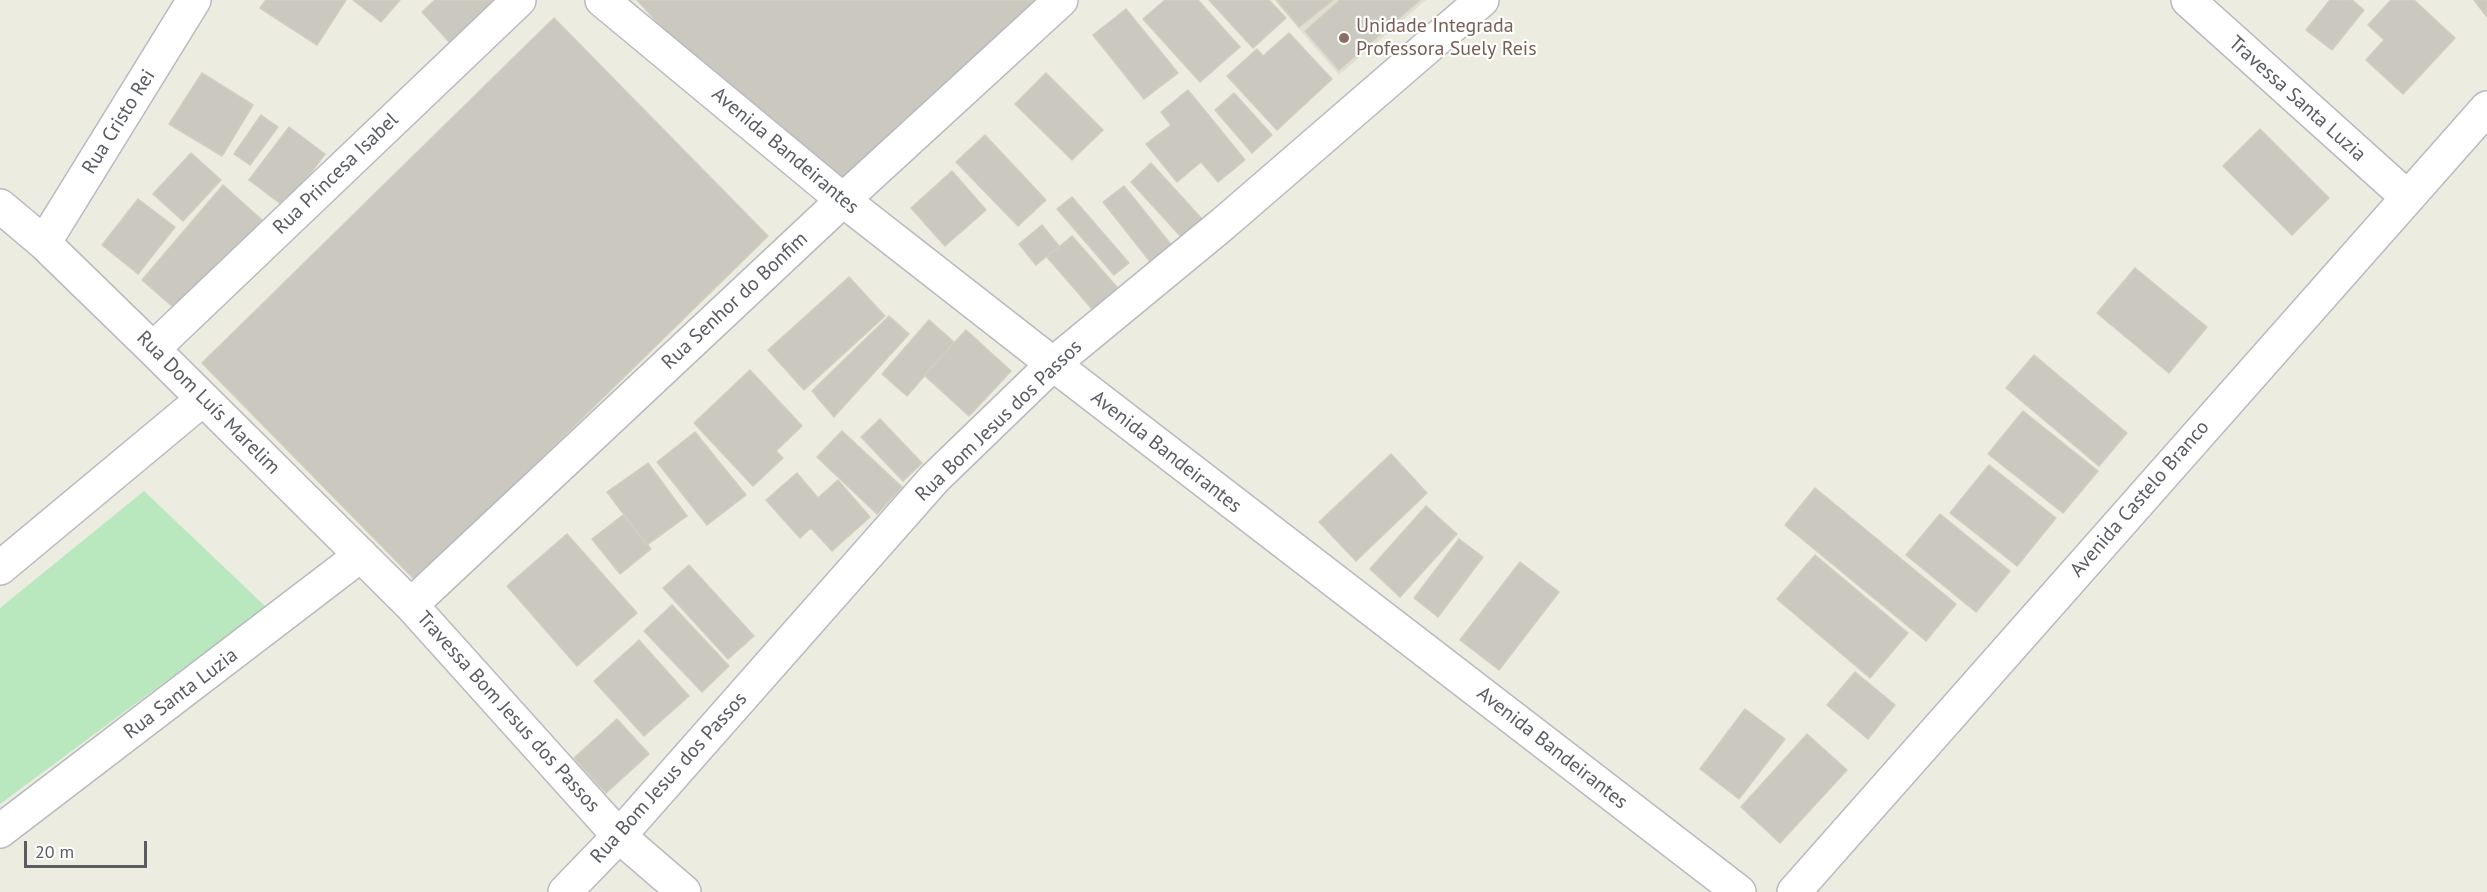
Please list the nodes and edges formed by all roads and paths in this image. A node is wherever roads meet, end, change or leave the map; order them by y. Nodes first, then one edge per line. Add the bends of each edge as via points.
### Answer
1 (194, 0) edge
2 (519, 0) edge
3 (602, 0) edge
4 (1061, 0) edge
5 (1482, 0) edge
6 (2188, 0) edge
7 (2487, 108) edge
8 (2407, 197) junction
9 (843, 200) junction
10 (0, 206) edge
11 (44, 243) junction
12 (153, 349) junction
13 (1053, 364) junction
14 (202, 399) junction
15 (361, 555) junction
16 (0, 568) edge
17 (411, 604) junction
18 (0, 831) edge
19 (619, 836) junction
20 (565, 892) edge
21 (684, 892) edge
22 (1739, 892) edge
23 (1794, 892) edge

1 - 11 street, Rua Cristo Rei
2 - 12 street, Rua Princesa Isabel
3 - 9 street, Avenida Bandeirantes
4 - 9 street, Rua Senhor do Bonfim
5 - 13 street, Rua Bom Jesus dos Passos
6 - 8 street, Travessa Santa Luzia
7 - 8 street, Avenida Castelo Branco
8 - 23 street, Avenida Castelo Branco
9 - 13 street, Avenida Bandeirantes
9 - 17 street, Rua Senhor do Bonfim
10 - 11 street, Rua Dom Luís Marelim
11 - 12 street, Rua Dom Luís Marelim
12 - 14 street, Rua Dom Luís Marelim
13 - 19 street, Rua Bom Jesus dos Passos via 934,479
13 - 22 street, Avenida Bandeirantes
14 - 15 street, Rua Dom Luís Marelim
14 - 16 street
15 - 17 street, Rua Dom Luís Marelim
15 - 18 street, Rua Santa Luzia
17 - 19 street, Travessa Bom Jesus dos Passos
19 - 20 street, Rua Bom Jesus dos Passos
19 - 21 street, Travessa Bom Jesus dos Passos

